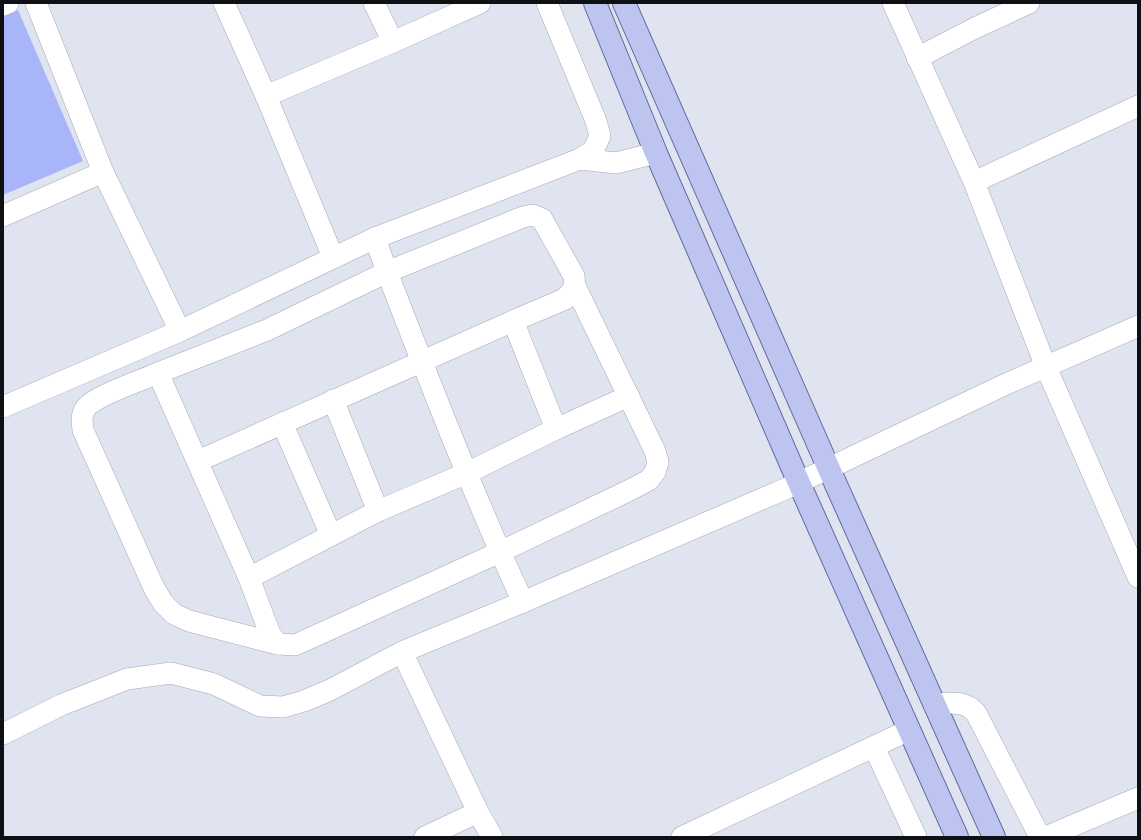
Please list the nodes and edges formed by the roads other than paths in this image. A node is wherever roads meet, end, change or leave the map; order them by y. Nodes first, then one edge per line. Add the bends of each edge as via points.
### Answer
1 (8, 3) edge
2 (36, 3) edge
3 (224, 3) edge
4 (374, 3) edge
5 (480, 3) edge
6 (547, 3) edge
7 (595, 3) edge
8 (624, 3) edge
9 (893, 3) edge
10 (1029, 3) edge
11 (3, 5) edge
12 (393, 42) junction
13 (917, 58) junction
14 (266, 96) junction
15 (1138, 106) edge
16 (656, 153) junction
17 (580, 159) junction
18 (104, 172) junction
19 (974, 182) junction
20 (3, 216) edge
21 (375, 238) junction
22 (333, 257) junction
23 (387, 272) junction
24 (575, 286) junction
25 (513, 321) junction
26 (1138, 326) edge
27 (180, 331) junction
28 (421, 361) junction
29 (1046, 368) junction
30 (158, 373) junction
31 (629, 396) junction
32 (333, 400) junction
33 (3, 407) edge
34 (282, 423) junction
35 (556, 429) junction
36 (198, 461) junction
37 (829, 468) junction
38 (467, 473) junction
39 (799, 483) junction
40 (378, 511) junction
41 (331, 536) junction
42 (500, 552) junction
43 (1138, 577) edge
44 (249, 578) junction
45 (523, 602) junction
46 (278, 644) junction
47 (402, 652) junction
48 (934, 704) junction
49 (909, 730) junction
50 (3, 734) edge
51 (874, 747) junction
52 (1138, 798) edge
53 (478, 812) junction
54 (692, 835) edge
55 (425, 837) edge
56 (492, 837) edge
57 (916, 837) edge
58 (956, 837) edge
59 (994, 837) edge
60 (1040, 837) edge
61 (1046, 837) edge

1 - 11 street
2 - 18 street
3 - 14 street
4 - 12 street
5 - 12 street
6 - 17 street via 600,136 593,151
7 - 16 main road
8 - 37 main road
9 - 13 street
10 - 13 street
12 - 14 street
13 - 19 street
14 - 22 street
15 - 19 street
16 - 17 street via 616,163
16 - 39 main road
17 - 21 street
18 - 20 street
18 - 27 street
19 - 29 street
21 - 22 street
21 - 23 street
22 - 27 street
23 - 24 street via 533,215 542,219 549,229 574,276
23 - 28 street
23 - 30 street via 267,330
24 - 25 street via 565,299
24 - 31 street
25 - 28 street
25 - 35 street
26 - 29 street
27 - 33 street
28 - 32 street
28 - 38 street
29 - 37 street via 1004,385
29 - 43 street
30 - 36 street
30 - 46 street via 95,400 85,408 81,419 84,430 163,603 174,614 189,621
31 - 35 street
31 - 42 street via 655,451 658,462 656,472 649,480 628,491
32 - 34 street
32 - 40 street
34 - 36 street
34 - 41 street
35 - 38 street
36 - 44 street
37 - 39 street
37 - 48 main road
38 - 40 street
38 - 42 street
39 - 45 street
39 - 49 main road
40 - 41 street
41 - 44 street
42 - 45 street
42 - 46 street via 304,641 294,645
44 - 46 street via 270,634
45 - 47 street
47 - 50 street via 330,690 283,707 260,706 214,684 171,673 127,679 61,705
47 - 53 street
48 - 59 main road
48 - 60 street via 963,704 976,713
49 - 51 street
49 - 58 main road
51 - 54 street
51 - 57 street
52 - 61 street
53 - 55 street
53 - 56 street

